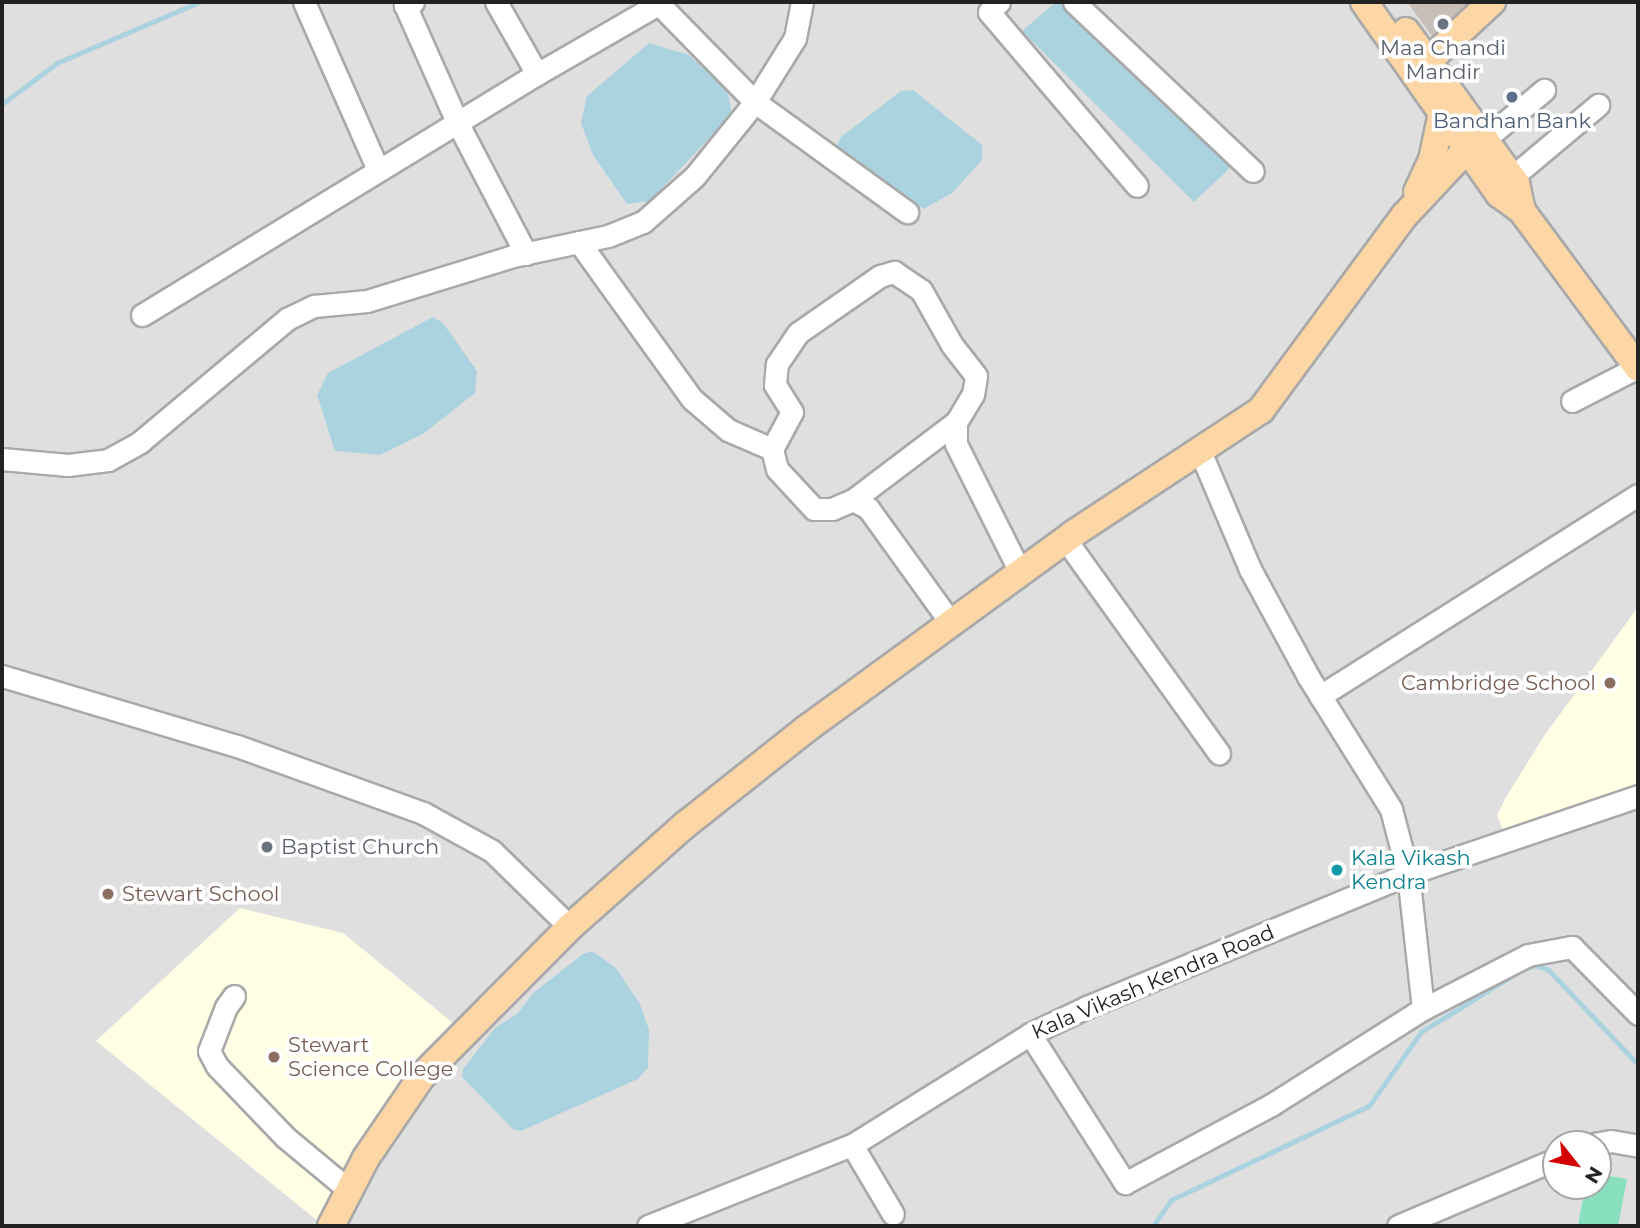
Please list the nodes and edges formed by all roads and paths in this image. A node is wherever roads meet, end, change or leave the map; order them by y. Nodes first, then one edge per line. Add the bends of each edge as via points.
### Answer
1 (304, 2) edge
2 (413, 2) edge
3 (496, 2) edge
4 (802, 2) edge
5 (999, 2) edge
6 (1074, 2) edge
7 (1364, 2) edge
8 (1385, 2) edge
9 (1492, 2) edge
10 (658, 3) edge
11 (1421, 67) junction
12 (537, 74) junction
13 (1544, 90) dead end
14 (755, 102) junction
15 (1598, 105) dead end
16 (1442, 113) junction
17 (457, 122) junction
18 (1477, 144) junction
19 (378, 170) junction
20 (1252, 171) dead end
21 (1511, 178) junction
22 (1137, 186) dead end
23 (1522, 211) junction
24 (907, 212) dead end
25 (1405, 215) junction
26 (579, 243) junction
27 (526, 254) junction
28 (142, 315) dead end
29 (1637, 363) edge
30 (1572, 401) dead end
31 (956, 422) junction
32 (772, 449) junction
33 (1200, 451) junction
34 (2, 459) edge
35 (1638, 495) edge
36 (853, 500) junction
37 (1065, 540) junction
38 (1020, 572) junction
39 (951, 623) junction
40 (2, 676) edge
41 (1320, 696) junction
42 (1219, 753) dead end
43 (1638, 796) edge
44 (1408, 874) junction
45 (570, 927) junction
46 (234, 996) dead end
47 (1423, 1009) junction
48 (1638, 1014) edge
49 (1030, 1034) junction
50 (1612, 1141) edge
51 (852, 1145) junction
52 (1638, 1146) edge
53 (1542, 1165) edge
54 (350, 1191) junction
55 (893, 1214) dead end
56 (331, 1226) edge
57 (648, 1226) edge
58 (1398, 1226) edge

1 - 19 street
2 - 17 street via 405,5
3 - 12 street
4 - 14 street via 795,38
5 - 22 street via 989,12
6 - 20 street
7 - 11 main road
8 - 11 main road
9 - 11 main road
10 - 12 street
10 - 14 street
11 - 16 main road
11 - 18 main road
12 - 17 street
13 - 18 street
14 - 24 street
14 - 26 street via 695,176 643,222
15 - 21 street
16 - 18 main road
16 - 25 main road via 1432,160
17 - 19 street
17 - 27 street
18 - 21 main road
18 - 23 main road via 1500,194
18 - 25 main road
19 - 28 street
21 - 23 main road
23 - 29 main road
25 - 33 main road via 1261,410
26 - 27 street
26 - 32 street via 692,399 728,430
27 - 34 street via 367,301 314,306 287,319 140,442 108,460 68,465
29 - 30 street
31 - 32 street via 973,394 976,376 920,290 894,272 847,296 797,333 777,364 775,385 792,412
31 - 36 street
31 - 38 street via 956,444
32 - 36 street via 777,468 814,509 832,509
33 - 37 main road
33 - 41 street via 1250,569
35 - 41 street
36 - 39 street via 869,508
37 - 38 main road
37 - 42 street
38 - 39 main road
39 - 45 main road via 696,816
40 - 45 street via 237,746 423,813 492,851
41 - 44 street via 1391,809
43 - 44 street, Kala Vikash Kendra Road
44 - 47 street
44 - 49 street, Kala Vikash Kendra Road
45 - 54 main road via 422,1076 366,1158
46 - 54 street via 209,1051 217,1066 285,1137
47 - 48 street via 1528,955 1572,947
47 - 49 street via 1271,1105 1125,1183
49 - 51 street, Kala Vikash Kendra Road
50 - 52 street
51 - 55 street
51 - 57 street, Kala Vikash Kendra Road
53 - 58 street
54 - 56 main road

